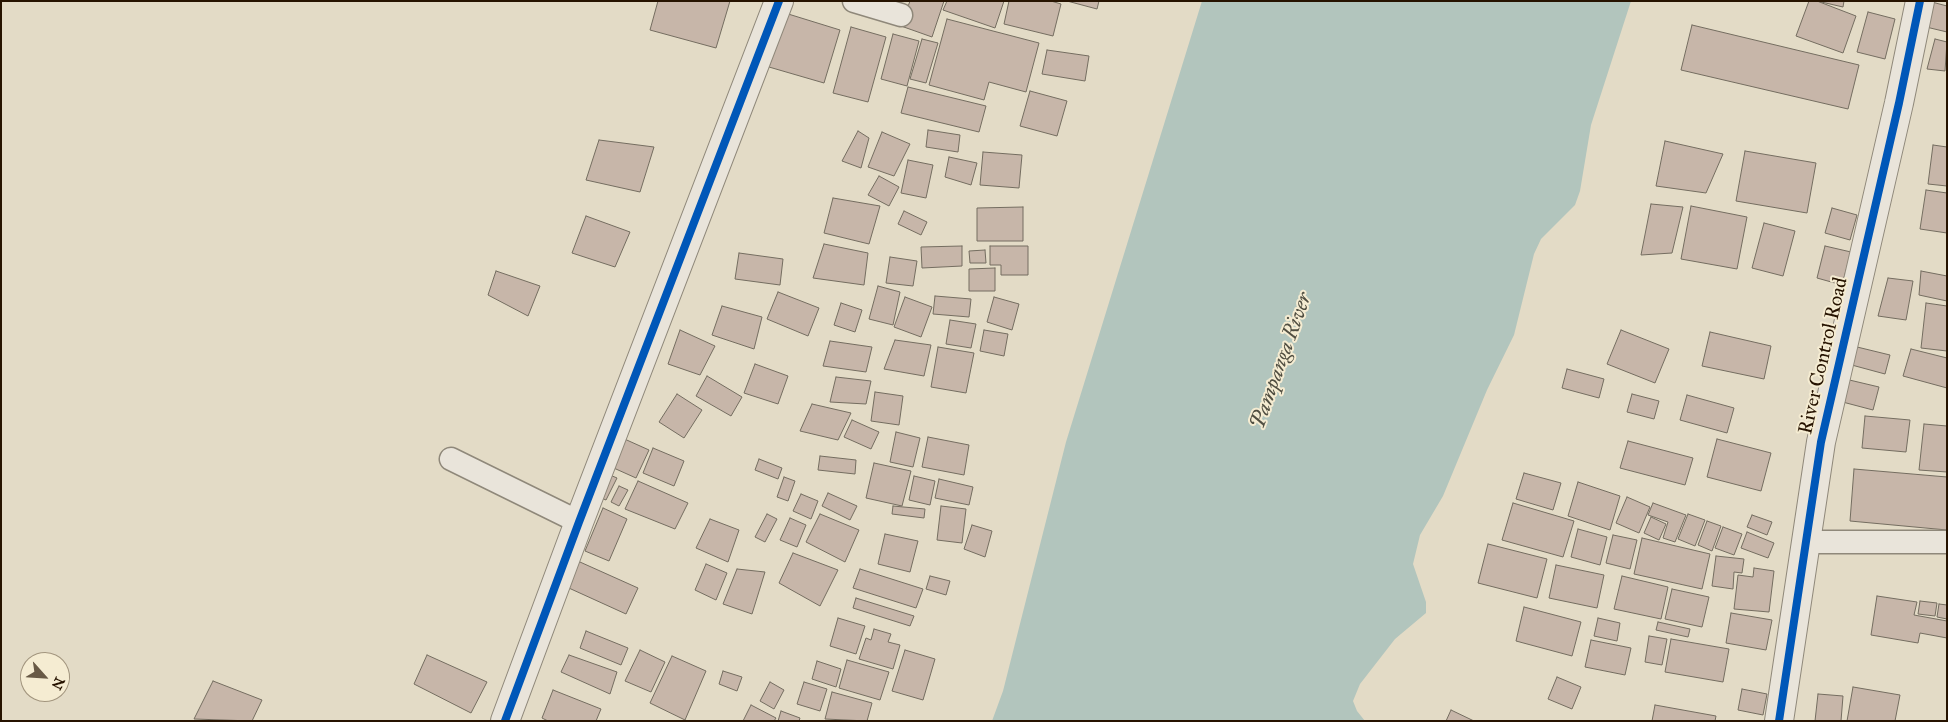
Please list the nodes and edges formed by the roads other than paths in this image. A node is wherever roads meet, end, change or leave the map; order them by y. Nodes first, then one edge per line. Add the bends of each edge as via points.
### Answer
1 (779, 1) edge
2 (854, 1) edge
3 (1920, 1) edge
4 (900, 15) dead end
5 (450, 459) dead end
6 (579, 522) junction
7 (1806, 542) junction
8 (1947, 542) edge
9 (505, 721) edge
10 (1779, 721) edge

1 - 6 street
2 - 4 street
3 - 7 street, River Control Road via 1821,442
5 - 6 street
6 - 9 street
7 - 8 street
7 - 10 street, River Control Road

